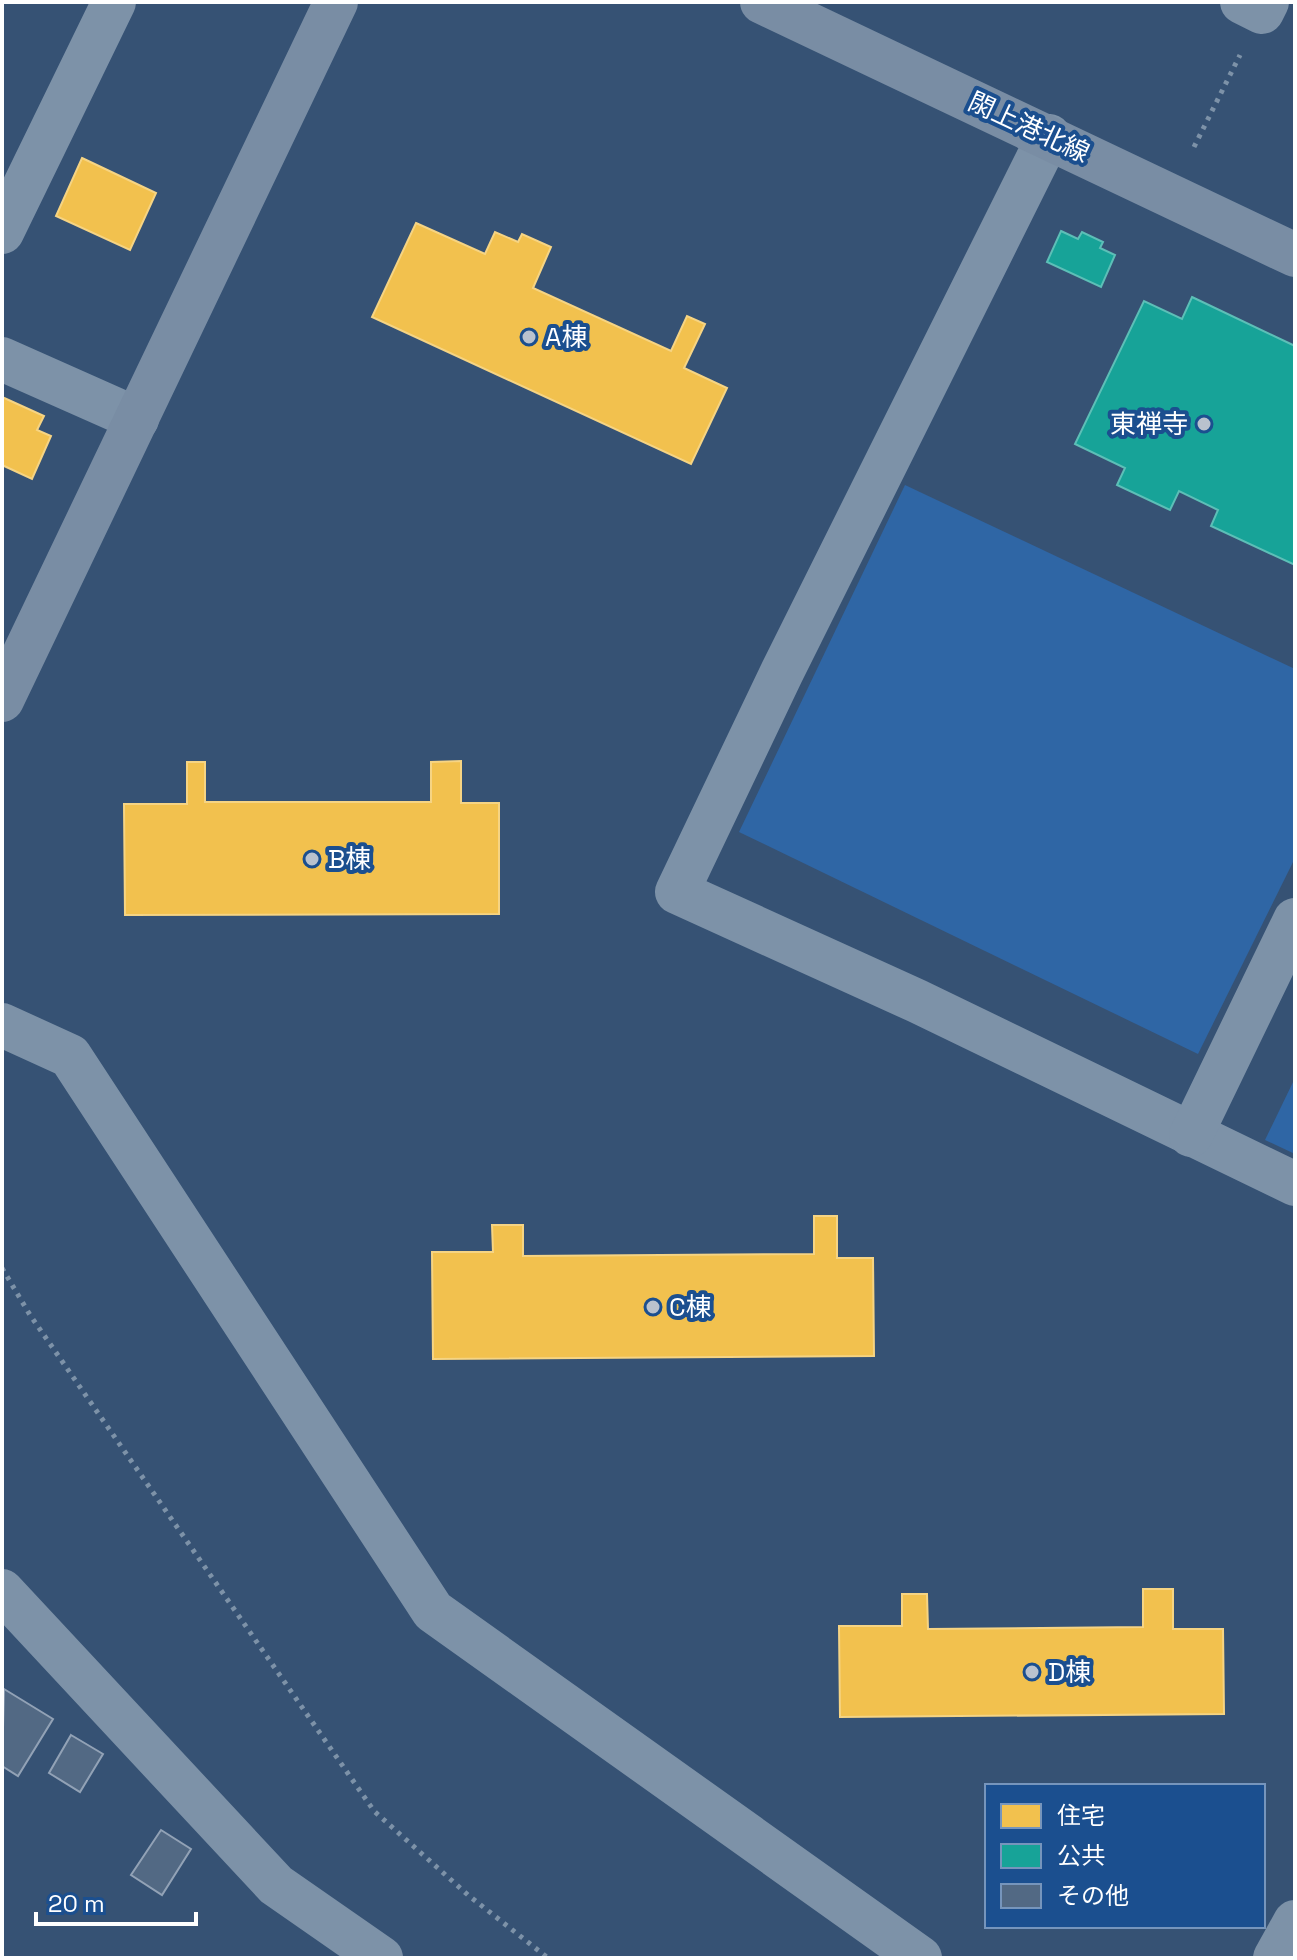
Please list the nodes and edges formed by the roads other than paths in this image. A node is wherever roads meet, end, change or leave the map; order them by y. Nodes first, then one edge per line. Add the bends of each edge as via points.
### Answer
1 (114, 2) edge
2 (336, 2) edge
3 (762, 2) edge
4 (1049, 136) junction
5 (2, 232) edge
6 (1295, 255) edge
7 (2, 359) edge
8 (137, 419) junction
9 (2, 700) edge
10 (1295, 920) edge
11 (2, 1025) edge
12 (1191, 1135) junction
13 (1295, 1184) edge
14 (2, 1591) edge
15 (1295, 1922) edge
16 (324, 1942) edge
17 (381, 1958) edge
18 (920, 1958) edge
19 (1275, 1958) edge

1 - 5 street
2 - 8 street
3 - 4 street, 閖上港北線
4 - 6 street, 閖上港北線
4 - 12 street via 677,892 917,1001
7 - 8 street
8 - 9 street
10 - 12 street
11 - 18 street via 70,1056 433,1611
12 - 13 street
14 - 16 street
15 - 19 street
16 - 17 street

